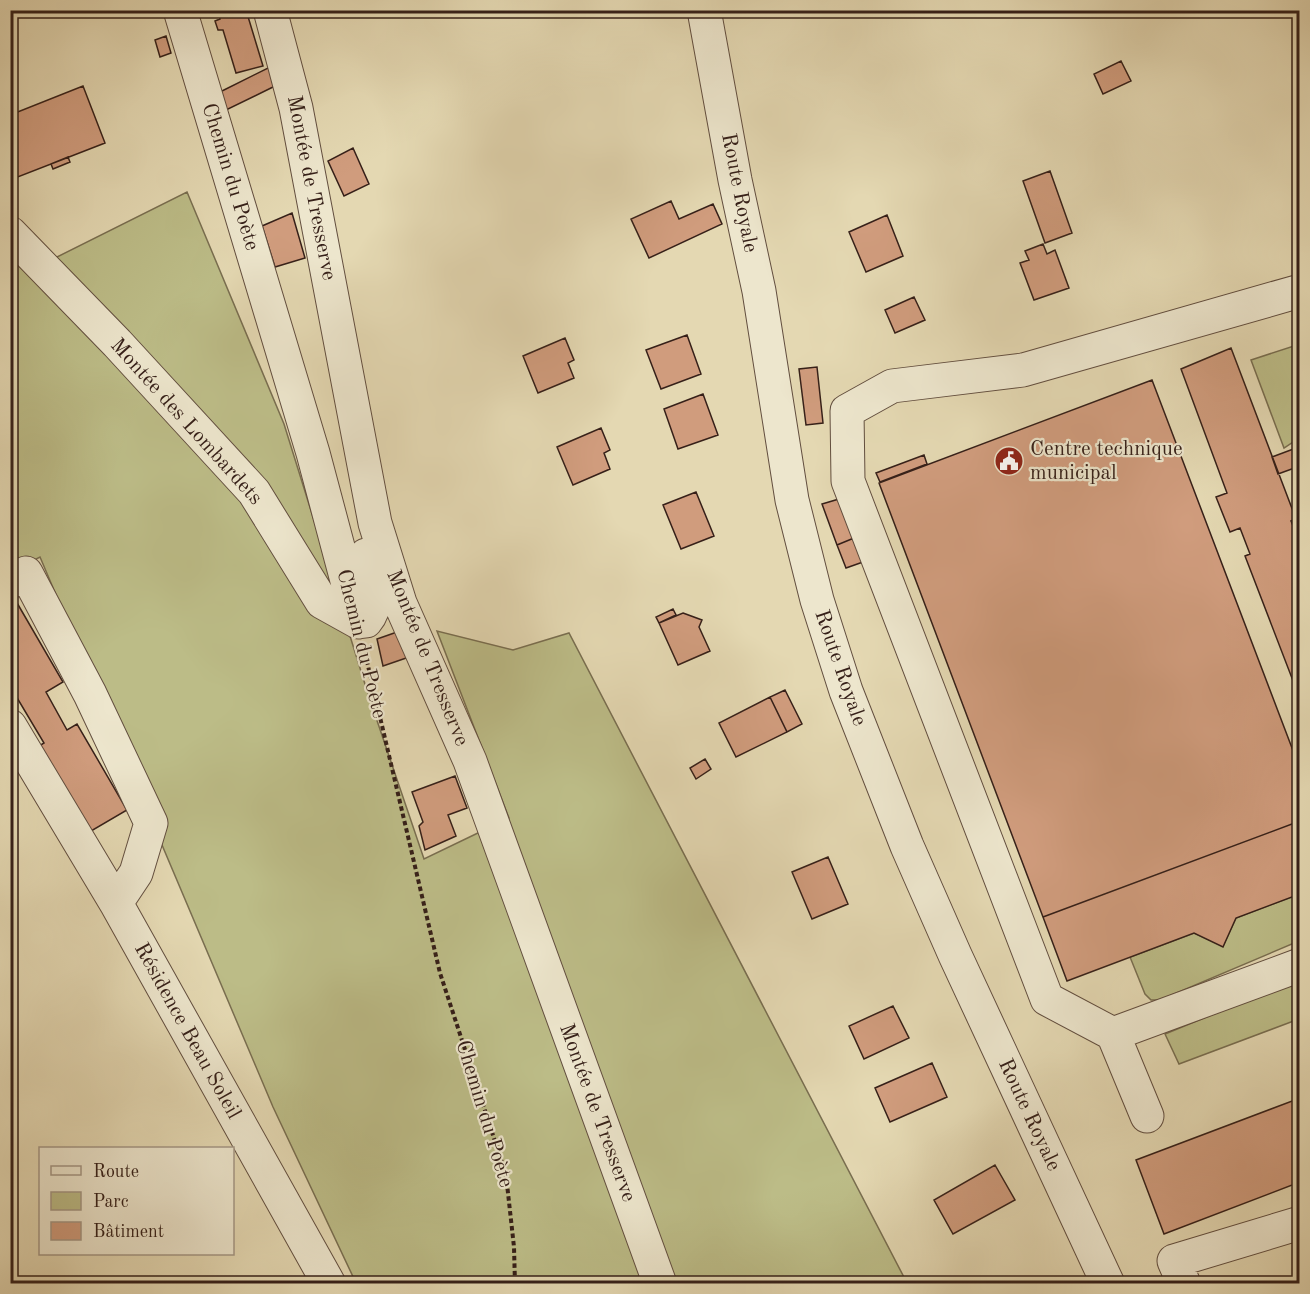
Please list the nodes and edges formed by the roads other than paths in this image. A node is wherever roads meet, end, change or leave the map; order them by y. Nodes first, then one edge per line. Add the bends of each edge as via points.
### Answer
1 (180, 10) edge
2 (270, 10) edge
3 (704, 10) edge
4 (10, 233) edge
5 (1299, 291) edge
6 (347, 374) junction
7 (10, 582) edge
8 (358, 622) junction
9 (10, 726) edge
10 (116, 903) junction
11 (1299, 965) edge
12 (1113, 1034) junction
13 (1147, 1116) dead end
14 (1299, 1222) edge
15 (329, 1284) edge
16 (660, 1284) edge
17 (1108, 1284) edge
18 (1184, 1284) edge

1 - 8 street, Chemin du Poète via 313,453
2 - 6 street, Montée de Tresserve via 296,108
3 - 17 street, Route Royale via 759,291 792,500 846,691 950,944
4 - 8 street, Montée des Lombardets via 254,492 322,602
5 - 12 street via 1023,370 892,386 847,411 848,481 1047,999
6 - 8 street via 328,378 375,597 373,613 366,621
6 - 16 street, Montée de Tresserve via 375,523 400,603 470,761
7 - 10 street via 26,573 90,694 151,824 136,873
9 - 10 street, Résidence Beau Soleil
10 - 15 street, Résidence Beau Soleil
11 - 12 street
12 - 13 street
14 - 18 street via 1174,1261

